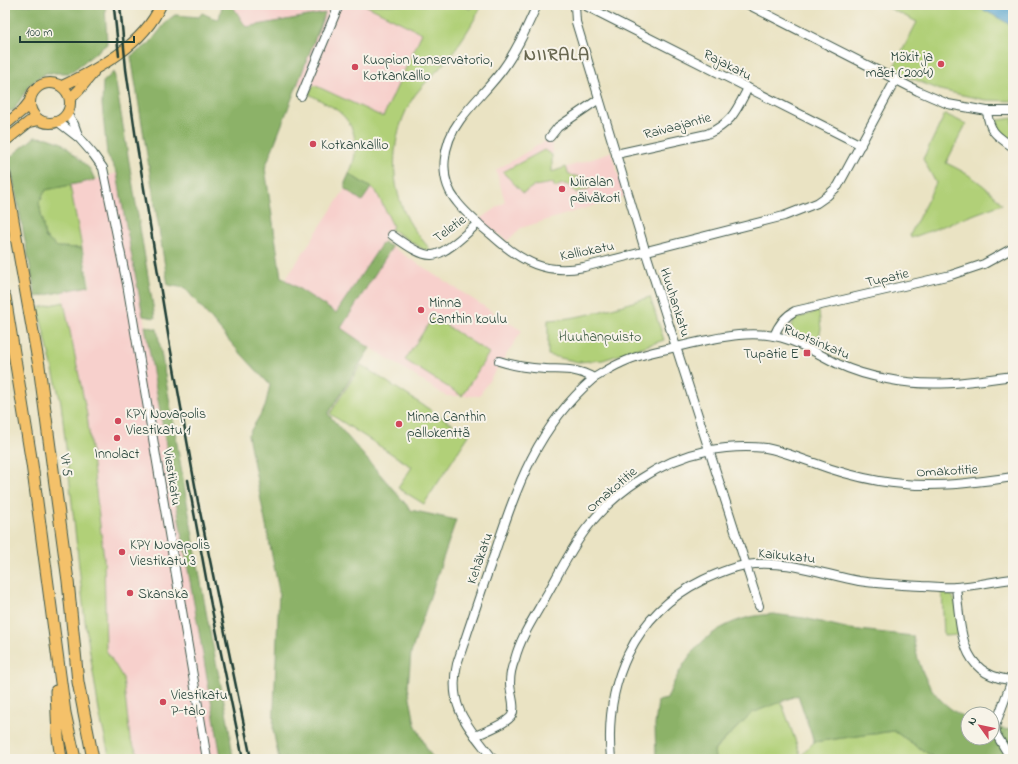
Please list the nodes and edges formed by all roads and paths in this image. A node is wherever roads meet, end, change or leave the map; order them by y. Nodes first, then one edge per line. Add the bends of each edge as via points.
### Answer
1 (161, 5) edge
2 (339, 5) edge
3 (537, 5) edge
4 (575, 5) edge
5 (584, 5) edge
6 (749, 5) edge
7 (100, 66) junction
8 (896, 79) junction
9 (62, 86) junction
10 (748, 88) junction
11 (301, 96) dead end
12 (70, 99) junction
13 (599, 99) junction
14 (30, 101) junction
15 (987, 111) junction
16 (1013, 111) edge
17 (67, 114) junction
18 (40, 120) junction
19 (57, 121) junction
20 (5, 125) edge
21 (550, 137) dead end
22 (79, 138) junction
23 (5, 141) edge
24 (861, 145) junction
25 (1013, 146) edge
26 (616, 154) junction
27 (6, 178) edge
28 (478, 223) junction
29 (392, 236) dead end
30 (1013, 248) edge
31 (645, 250) junction
32 (5, 297) edge
33 (774, 336) junction
34 (676, 347) junction
35 (499, 361) dead end
36 (1013, 376) edge
37 (594, 378) junction
38 (709, 451) junction
39 (1013, 477) edge
40 (746, 565) junction
41 (1013, 579) edge
42 (956, 587) junction
43 (759, 606) dead end
44 (57, 652) junction
45 (1012, 680) edge
46 (476, 736) junction
47 (61, 759) edge
48 (75, 759) edge
49 (93, 759) edge
50 (207, 759) edge
51 (493, 759) edge
52 (611, 759) edge
53 (1011, 759) edge

1 - 7 main road via 141,35
2 - 11 street
3 - 28 street, Kalliokatu via 504,69 460,119 446,148 444,164 448,187 457,202
4 - 13 street, Huuhankatu via 576,22
5 - 10 street, Rajakatu
6 - 8 street
7 - 9 main road
7 - 12 main road
8 - 15 street via 948,104
8 - 24 street, Kalliokatu
9 - 12 main road
9 - 14 main road via 53,83 41,84 33,92
10 - 24 street, Rajakatu
10 - 26 street, Raivaajantie via 737,110 720,128 707,134
12 - 17 main road
13 - 21 street via 558,127
13 - 26 street, Huuhankatu
14 - 18 main road via 33,113
14 - 20 main road
15 - 16 street
15 - 25 street via 990,128
17 - 19 main road
17 - 22 street, Viestikatu
18 - 19 main road via 49,123
18 - 23 main road via 29,122
19 - 22 street, Viestikatu
22 - 50 street, Viestikatu via 103,168 127,284
24 - 31 street, Kalliokatu via 838,186 817,203 784,216
26 - 31 street, Huuhankatu
27 - 49 highway, Vt 5 via 39,366 68,581 78,682
28 - 29 street, Teletie via 444,251 432,255 419,252
28 - 31 street, Kalliokatu via 523,260 553,269 577,268
30 - 33 street, Tupatie via 964,271 795,311 786,318
31 - 34 street, Huuhankatu
32 - 44 highway via 32,464
33 - 34 street, Ruotsinkatu via 730,336
33 - 36 street, Ruotsinkatu via 789,340 840,365 888,380 936,384
34 - 37 street, Ruotsinkatu via 622,362
34 - 38 street, Huuhankatu
35 - 37 street via 514,366 574,370
37 - 46 street, Kehäkatu via 554,422 525,469 456,664 453,685 456,704
38 - 39 street, Omakotitie via 736,447 767,448 848,474 901,484 946,486
38 - 40 street, Huuhankatu
38 - 46 street, Omakotitie via 676,460 648,474 622,492 587,528 522,638 514,659 510,682 514,709 510,718
40 - 42 street, Kaikukatu via 795,566 859,581
40 - 43 street, Huuhankatu
40 - 52 street, Kaikukatu via 711,577 682,592 659,611 641,632 628,655 614,693
41 - 42 street, Kaikukatu
42 - 45 street via 962,635 972,661 983,671
44 - 47 highway via 56,706
44 - 48 highway via 65,713
45 - 53 street via 995,726 996,734
46 - 51 street, Kehäkatu

